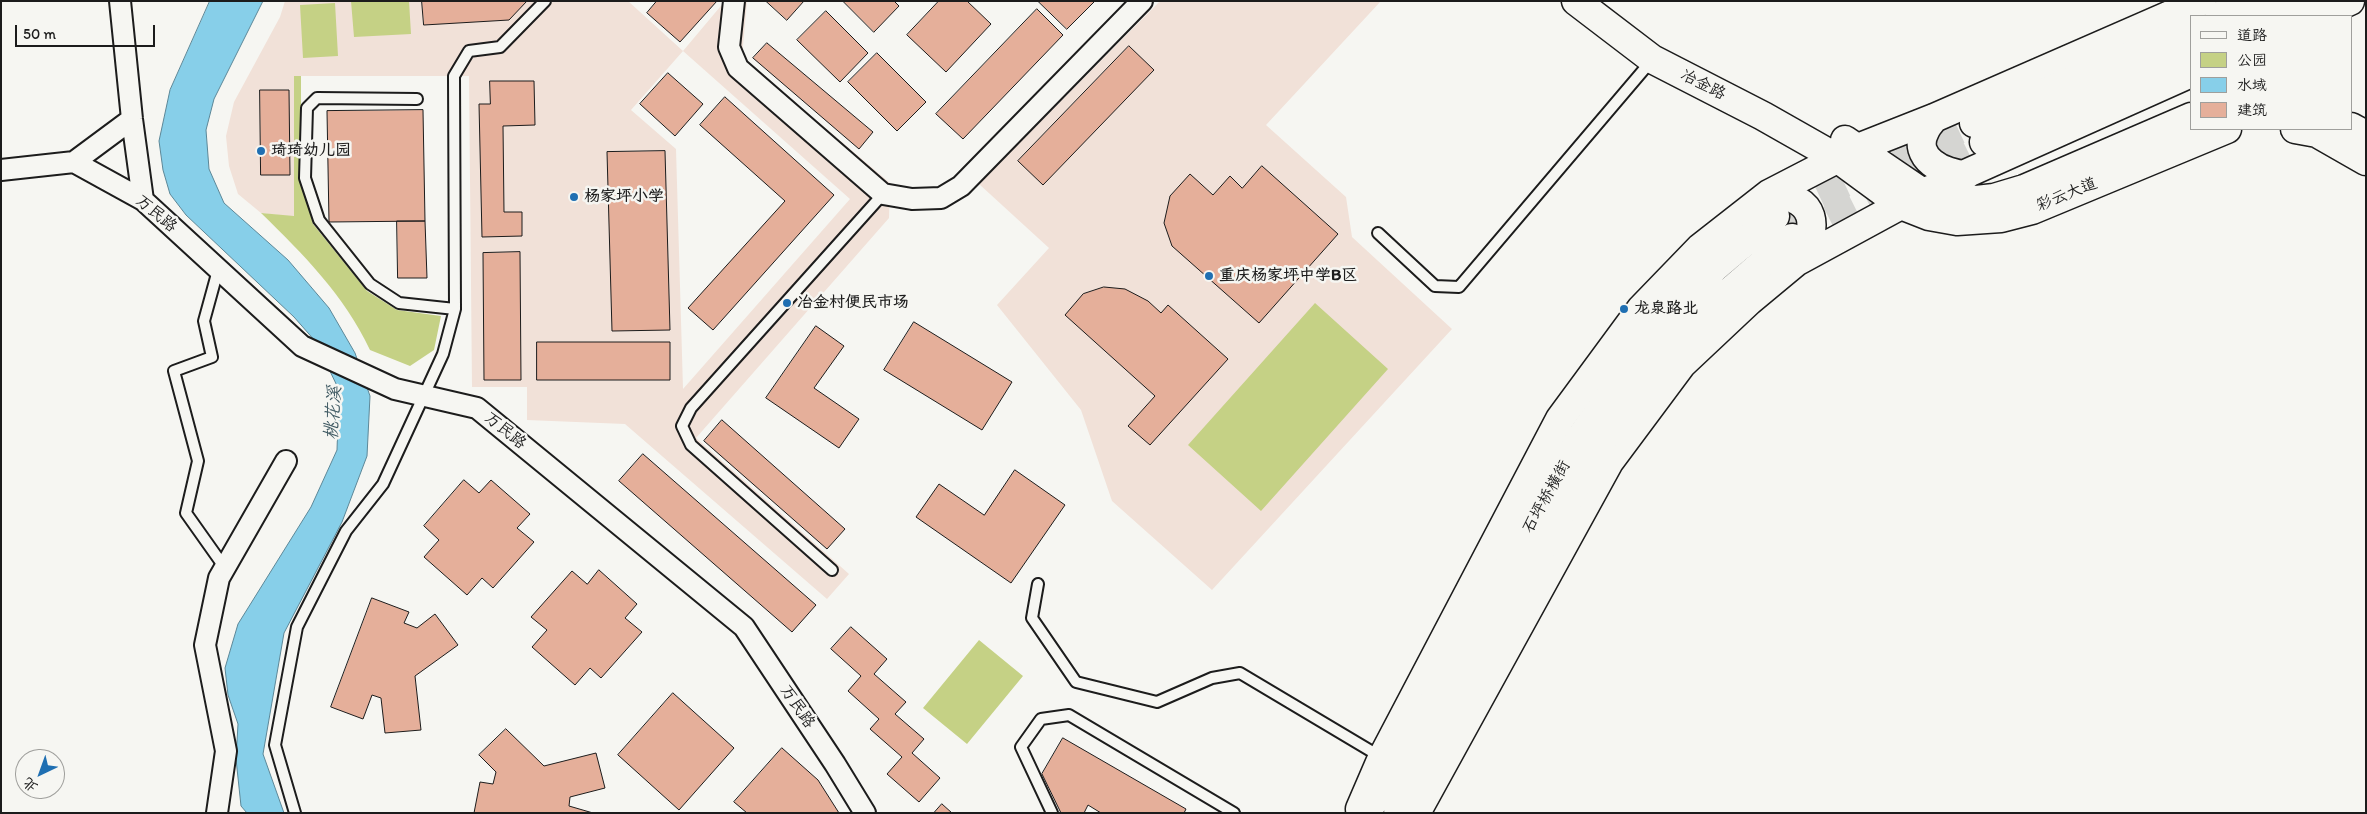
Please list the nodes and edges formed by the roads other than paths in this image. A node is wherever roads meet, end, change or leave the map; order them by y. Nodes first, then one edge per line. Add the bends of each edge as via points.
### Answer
1 (120, 1) edge
2 (545, 1) edge
3 (734, 1) edge
4 (1142, 1) edge
5 (1576, 1) edge
6 (1604, 1) edge
7 (2202, 1) edge
8 (2254, 1) edge
9 (2302, 1) edge
10 (2350, 1) edge
11 (2221, 15) edge
12 (2270, 15) edge
13 (2319, 15) edge
14 (2190, 29) edge
15 (2190, 50) edge
16 (1652, 59) junction
17 (2190, 73) edge
18 (417, 99) dead end
19 (2190, 117) edge
20 (1934, 118) junction
21 (132, 119) junction
22 (2352, 128) edge
23 (2225, 130) edge
24 (2300, 130) edge
25 (2366, 135) edge
26 (1848, 153) junction
27 (2366, 161) edge
28 (74, 162) junction
29 (1, 170) edge
30 (1966, 175) junction
31 (883, 194) junction
32 (1912, 199) junction
33 (143, 200) junction
34 (1772, 205) junction
35 (1378, 233) dead end
36 (1794, 250) junction
37 (218, 270) junction
38 (455, 310) junction
39 (422, 396) junction
40 (286, 461) dead end
41 (225, 568) junction
42 (832, 570) dead end
43 (1038, 584) dead end
44 (1382, 758) junction
45 (217, 813) edge
46 (295, 813) edge
47 (865, 813) edge
48 (1052, 813) edge
49 (1234, 813) edge
50 (1359, 813) edge
51 (1366, 813) edge
52 (1398, 813) edge
53 (1416, 813) edge

1 - 21 street
2 - 38 lane via 500,47 469,51 454,76
3 - 31 street via 729,47 738,68
4 - 31 street via 961,186 941,198 912,199
5 - 16 main road, 冶金路
6 - 26 main road, 冶金路 via 1657,43
7 - 20 main road
8 - 11 main road
9 - 12 main road
10 - 13 main road
14 - 15 main road via 1979,133
16 - 26 main road, 冶金路 via 1763,116
16 - 35 lane via 1459,288 1434,286
17 - 30 main road
18 - 38 lane via 318,98 307,108 305,178 319,220 370,284 399,303
19 - 32 main road, 彩云大道 via 2024,190 1959,202
20 - 26 main road
20 - 30 main road via 1924,131 1924,154 1943,172
21 - 28 street
21 - 33 street
22 - 25 main road
23 - 32 main road, 彩云大道 via 2032,210 2001,218 1957,221 1929,216
24 - 27 main road via 2317,133
26 - 32 main road
26 - 34 main road
28 - 29 street
28 - 33 street, 万民路
30 - 32 main road
31 - 42 lane via 691,408 682,426 691,445
32 - 36 main road
33 - 37 street, 万民路
34 - 36 main road via 1785,194 1798,201 1813,223 1808,246
34 - 44 main road via 1700,248 1619,336 1565,412
34 - 51 main road, 石坪桥横街 via 1656,333 1580,438 1408,748
36 - 52 main road, 石坪桥横街 via 1735,287 1664,357 1595,450
36 - 53 main road via 1749,301 1682,364 1609,462
37 - 39 street, 万民路 via 302,346 395,389
37 - 41 lane via 204,321 212,357 174,371 198,461 186,513
38 - 39 lane via 443,354
39 - 46 lane via 383,484 346,532 297,627 275,745
39 - 47 street, 万民路 via 478,408 744,627
40 - 41 street
41 - 45 street via 219,578 206,644 226,751
43 - 44 lane via 1032,618 1076,682 1157,702 1212,678 1240,673
44 - 50 main road
48 - 49 lane via 1021,747 1041,719 1069,715

